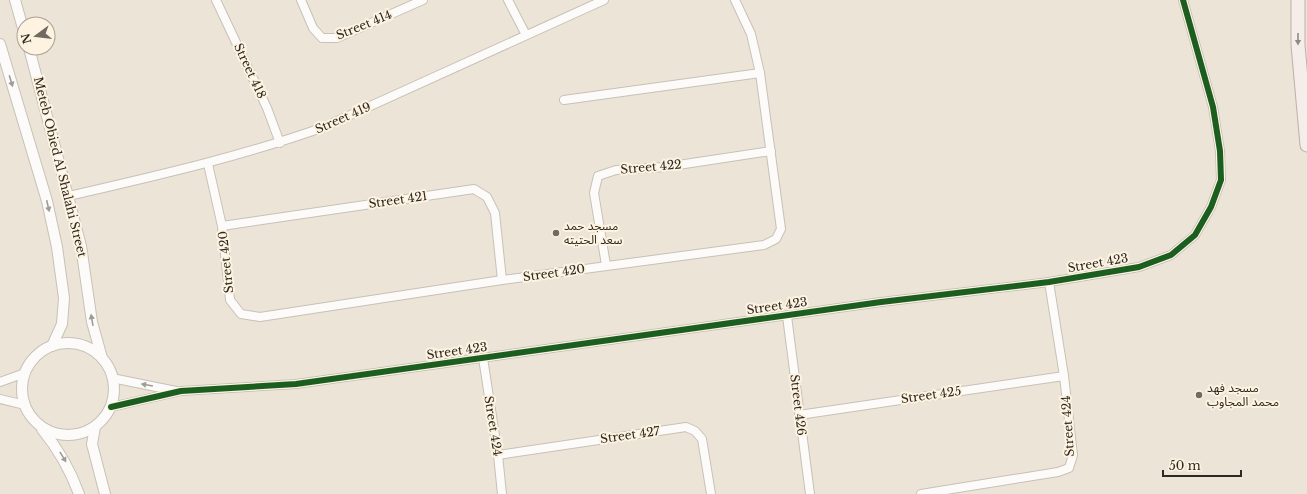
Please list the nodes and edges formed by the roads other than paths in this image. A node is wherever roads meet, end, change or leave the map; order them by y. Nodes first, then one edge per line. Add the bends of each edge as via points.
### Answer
1 (15, 0) edge
2 (216, 0) edge
3 (301, 0) edge
4 (423, 0) edge
5 (508, 0) edge
6 (604, 0) edge
7 (735, 0) edge
8 (1183, 0) edge
9 (1298, 0) edge
10 (20, 16) edge
11 (526, 35) junction
12 (0, 44) edge
13 (31, 56) edge
14 (760, 73) junction
15 (564, 100) dead end
16 (280, 143) junction
17 (1307, 145) edge
18 (771, 151) junction
19 (208, 164) junction
20 (69, 196) junction
21 (222, 226) junction
22 (606, 265) junction
23 (502, 280) junction
24 (1049, 282) junction
25 (787, 316) junction
26 (52, 346) junction
27 (102, 358) junction
28 (483, 358) junction
29 (25, 373) junction
30 (1064, 376) junction
31 (112, 378) junction
32 (0, 382) edge
33 (181, 392) junction
34 (0, 399) edge
35 (25, 405) junction
36 (111, 407) junction
37 (799, 415) junction
38 (40, 426) junction
39 (95, 427) junction
40 (498, 455) junction
41 (79, 494) edge
42 (105, 494) edge
43 (502, 494) edge
44 (711, 494) edge
45 (810, 494) edge
46 (921, 494) edge

1 - 10 street
2 - 16 street, Street 418 via 267,108
3 - 4 street, Street 414 via 313,28 322,38 337,38
5 - 11 street
6 - 11 street, Street 419
7 - 14 street, Street 420 via 751,34
8 - 24 street, Street 423 via 1213,107 1220,151 1221,180 1211,207 1195,234 1171,255 1139,267
9 -> 17 main road via 1298,45
11 - 16 street, Street 419 via 324,127
12 -> 26 street, Meteb Obied Al Shalahi Street via 47,201 57,247 64,298 62,324
13 - 20 street, Meteb Obied Al Shalahi Street
14 - 15 street
14 - 18 street, Street 420
16 - 19 street, Street 419
18 - 22 street, Street 420 via 782,229 776,239 764,245
18 - 22 street, Street 422 via 664,168 616,170 598,176 594,193
19 - 20 street, Street 419
19 - 21 street, Street 420
27 -> 20 street, Meteb Obied Al Shalahi Street via 92,322 81,246
21 - 23 street, Street 421 via 474,189 487,197 495,213
21 - 23 street, Street 420 via 230,300 241,314 260,317
22 - 23 street, Street 420
24 - 25 street, Street 423
24 - 30 street, Street 424
25 - 28 street, Street 423
25 - 37 street, Street 426
26 - 27 street via 65,343 79,344
26 - 29 street via 36,357
27 - 31 street
28 - 33 street, Street 423 via 296,384
28 - 40 street, Street 424
29 - 32 street
29 - 35 street
30 - 37 street, Street 425
30 - 46 street, Street 424 via 1073,455 1069,468 1058,472
33 -> 31 street, Street 423
31 - 36 street via 114,392
33 - 36 street, Street 423
34 - 35 street
35 - 38 street
36 - 39 street
37 - 45 street, Street 426
38 - 39 street via 66,436 81,434
38 -> 41 street via 58,448 70,469
39 - 42 street via 92,444
40 - 43 street, Street 424
40 - 44 street, Street 427 via 686,427 695,431 702,439

